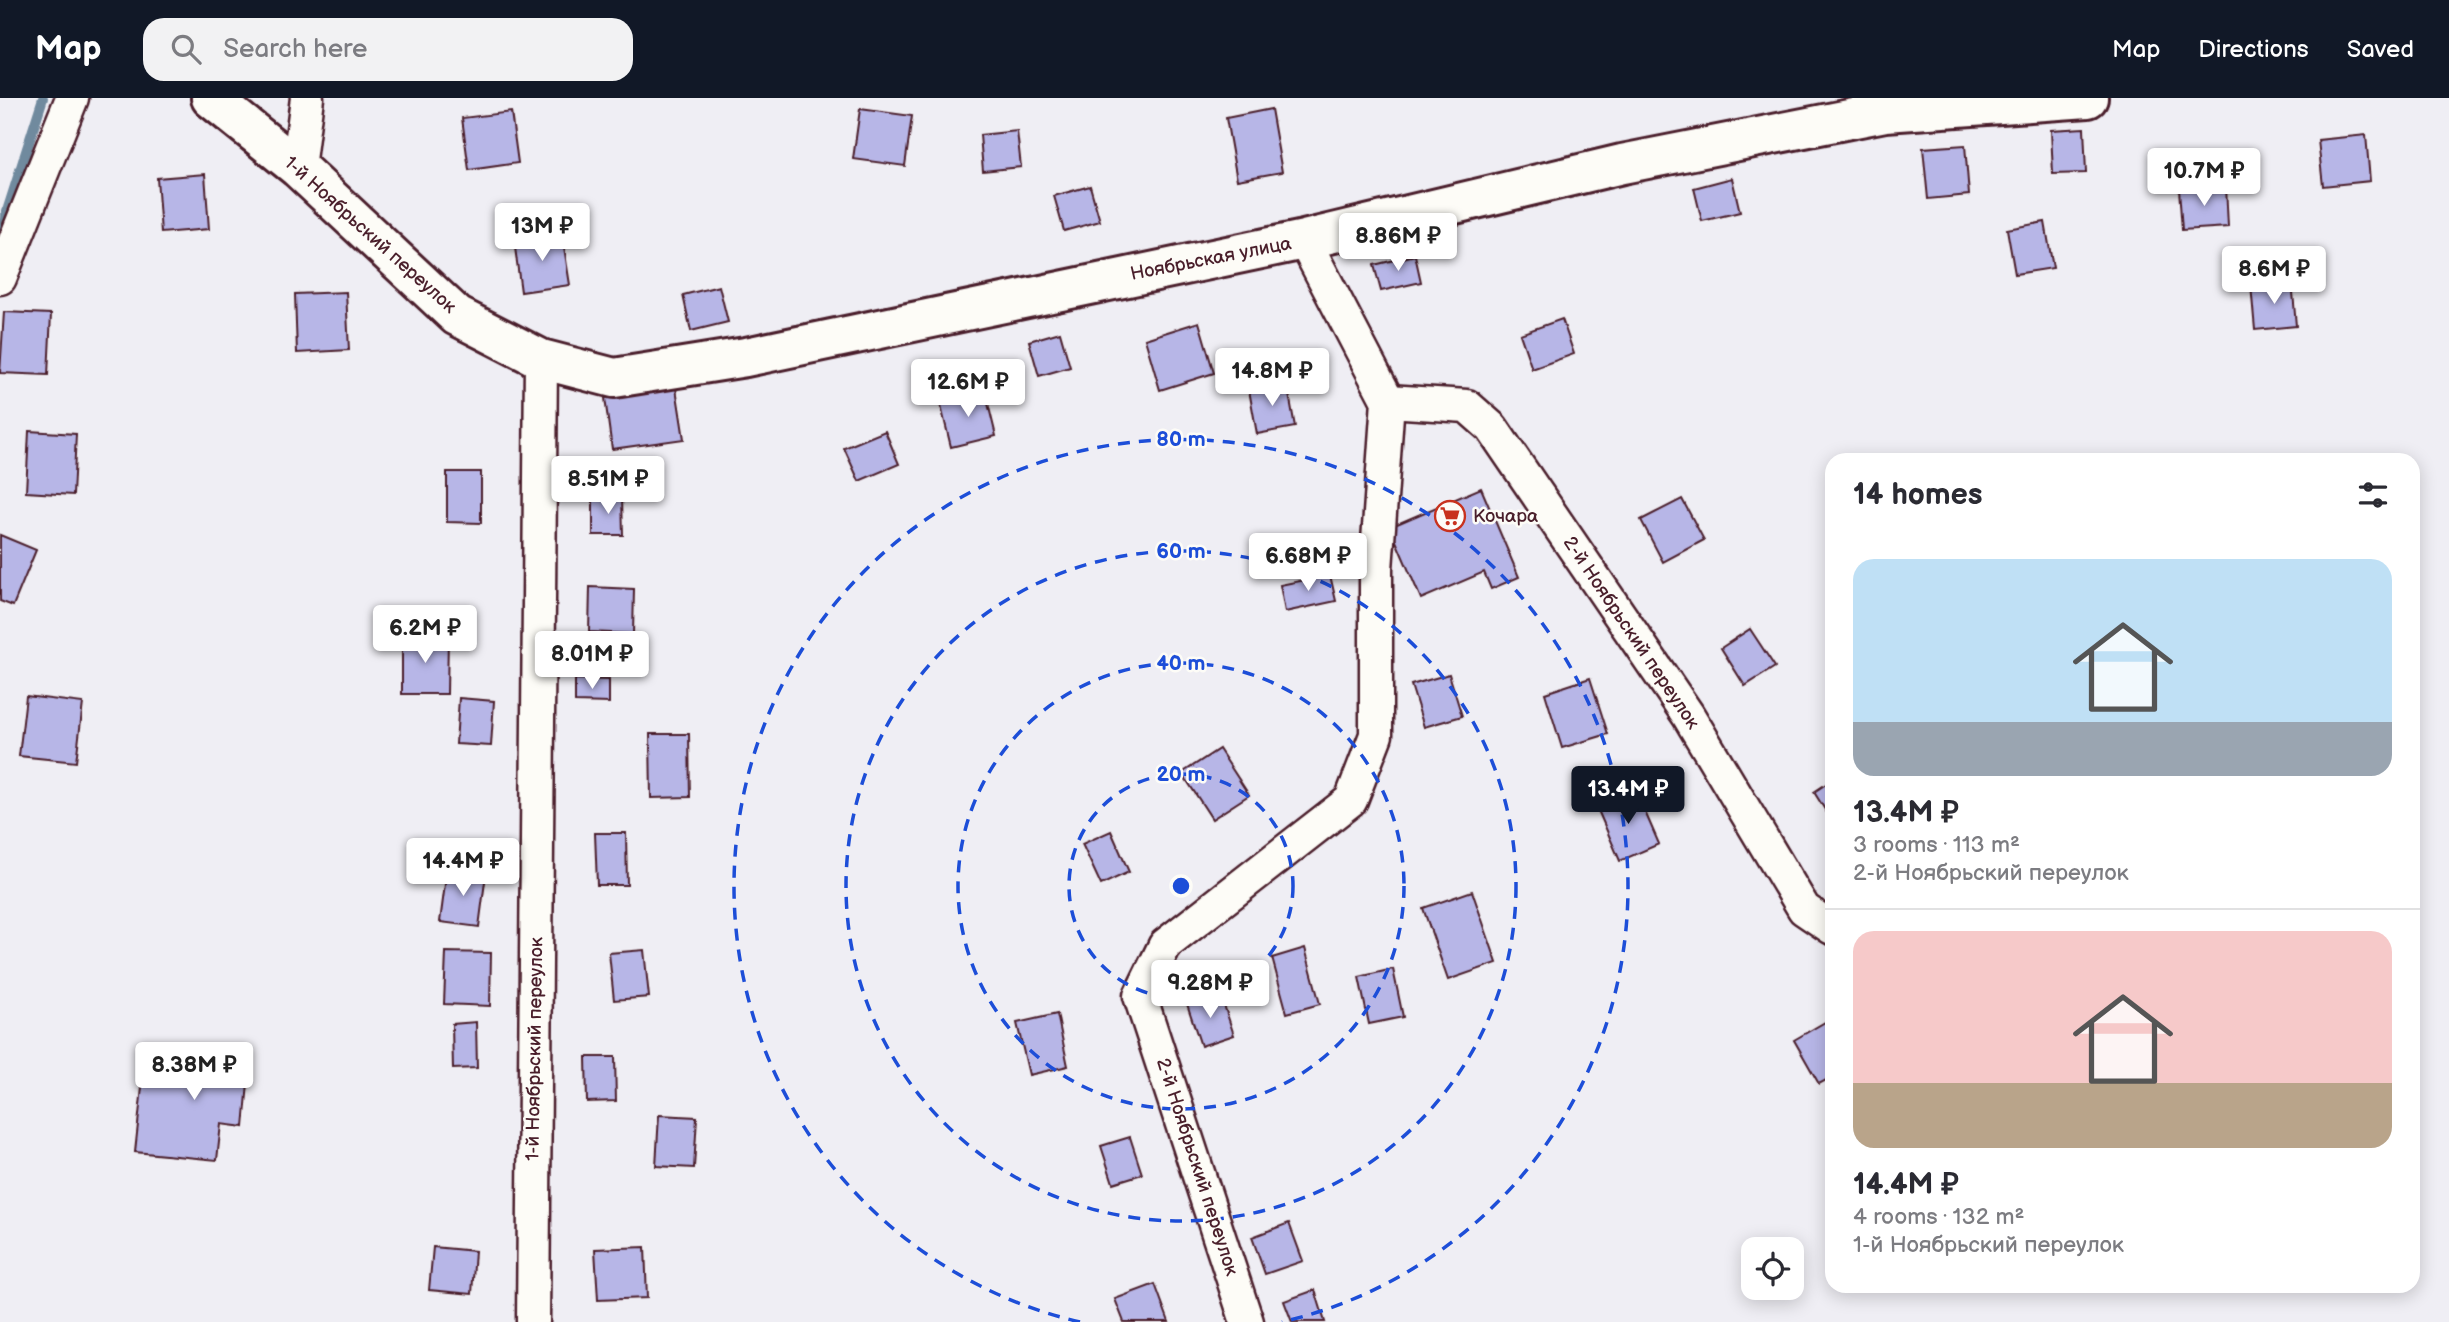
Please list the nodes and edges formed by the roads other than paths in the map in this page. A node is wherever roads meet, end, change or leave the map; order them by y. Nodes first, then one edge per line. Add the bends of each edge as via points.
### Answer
1 (72, 98) edge
2 (211, 98) edge
3 (307, 98) edge
4 (2088, 98) edge
5 (298, 168) junction
6 (1304, 240) junction
7 (0, 278) edge
8 (541, 359) junction
9 (1388, 401) junction
10 (1825, 923) edge
11 (533, 1322) edge
12 (1247, 1322) edge

1 - 7 street
2 - 5 street, 1-й Ноябрьский переулок
3 - 5 street
4 - 6 street, Ноябрьская улица via 1885,112 1622,164
5 - 8 street, 1-й Ноябрьский переулок via 457,316
6 - 8 street, Ноябрьская улица via 746,357 614,378
6 - 9 street
8 - 11 street, 1-й Ноябрьский переулок
9 - 10 street, 2-й Ноябрьский переулок via 1467,406 1492,428 1688,715 1804,909
9 - 12 street, 2-й Ноябрьский переулок via 1376,569 1376,735 1352,800 1165,945 1140,996

